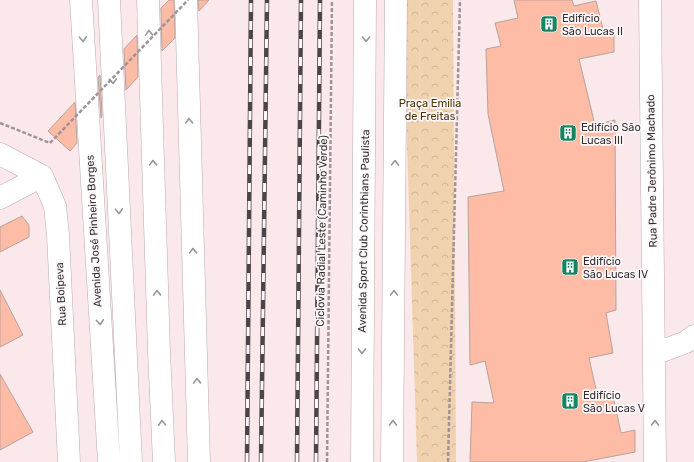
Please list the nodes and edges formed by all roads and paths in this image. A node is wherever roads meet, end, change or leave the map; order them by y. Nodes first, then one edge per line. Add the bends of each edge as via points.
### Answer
1 (81, 0) edge
2 (109, 0) edge
3 (148, 0) edge
4 (187, 0) edge
5 (332, 0) edge
6 (365, 0) edge
7 (396, 0) edge
8 (460, 0) edge
9 (650, 0) edge
10 (0, 123) edge
11 (0, 154) edge
12 (42, 176) junction
13 (0, 198) edge
14 (694, 336) edge
15 (654, 354) junction
16 (69, 462) edge
17 (109, 462) edge
18 (131, 462) edge
19 (164, 462) edge
20 (199, 462) edge
21 (327, 462) edge
22 (362, 462) edge
23 (392, 462) edge
24 (448, 462) edge
25 (655, 462) edge

1 -> 17 main road, Avenida José Pinheiro Borges
2 -> 18 main road
19 -> 3 main road
4 - 10 path, bridge via 50,142
20 -> 4 main road
5 - 21 path, Ciclovia Radial Leste (Caminho Verde)
6 -> 22 main road, Avenida Sport Club Corinthians Paulista
23 -> 7 main road
8 - 24 path
9 - 15 main road, Rua Padre Jerônimo Machado
11 - 12 main road
12 - 13 main road
12 - 16 main road, Rua Boipeva via 55,206 58,236
14 - 15 main road via 686,342
25 -> 15 main road, Rua Padre Jerônimo Machado

